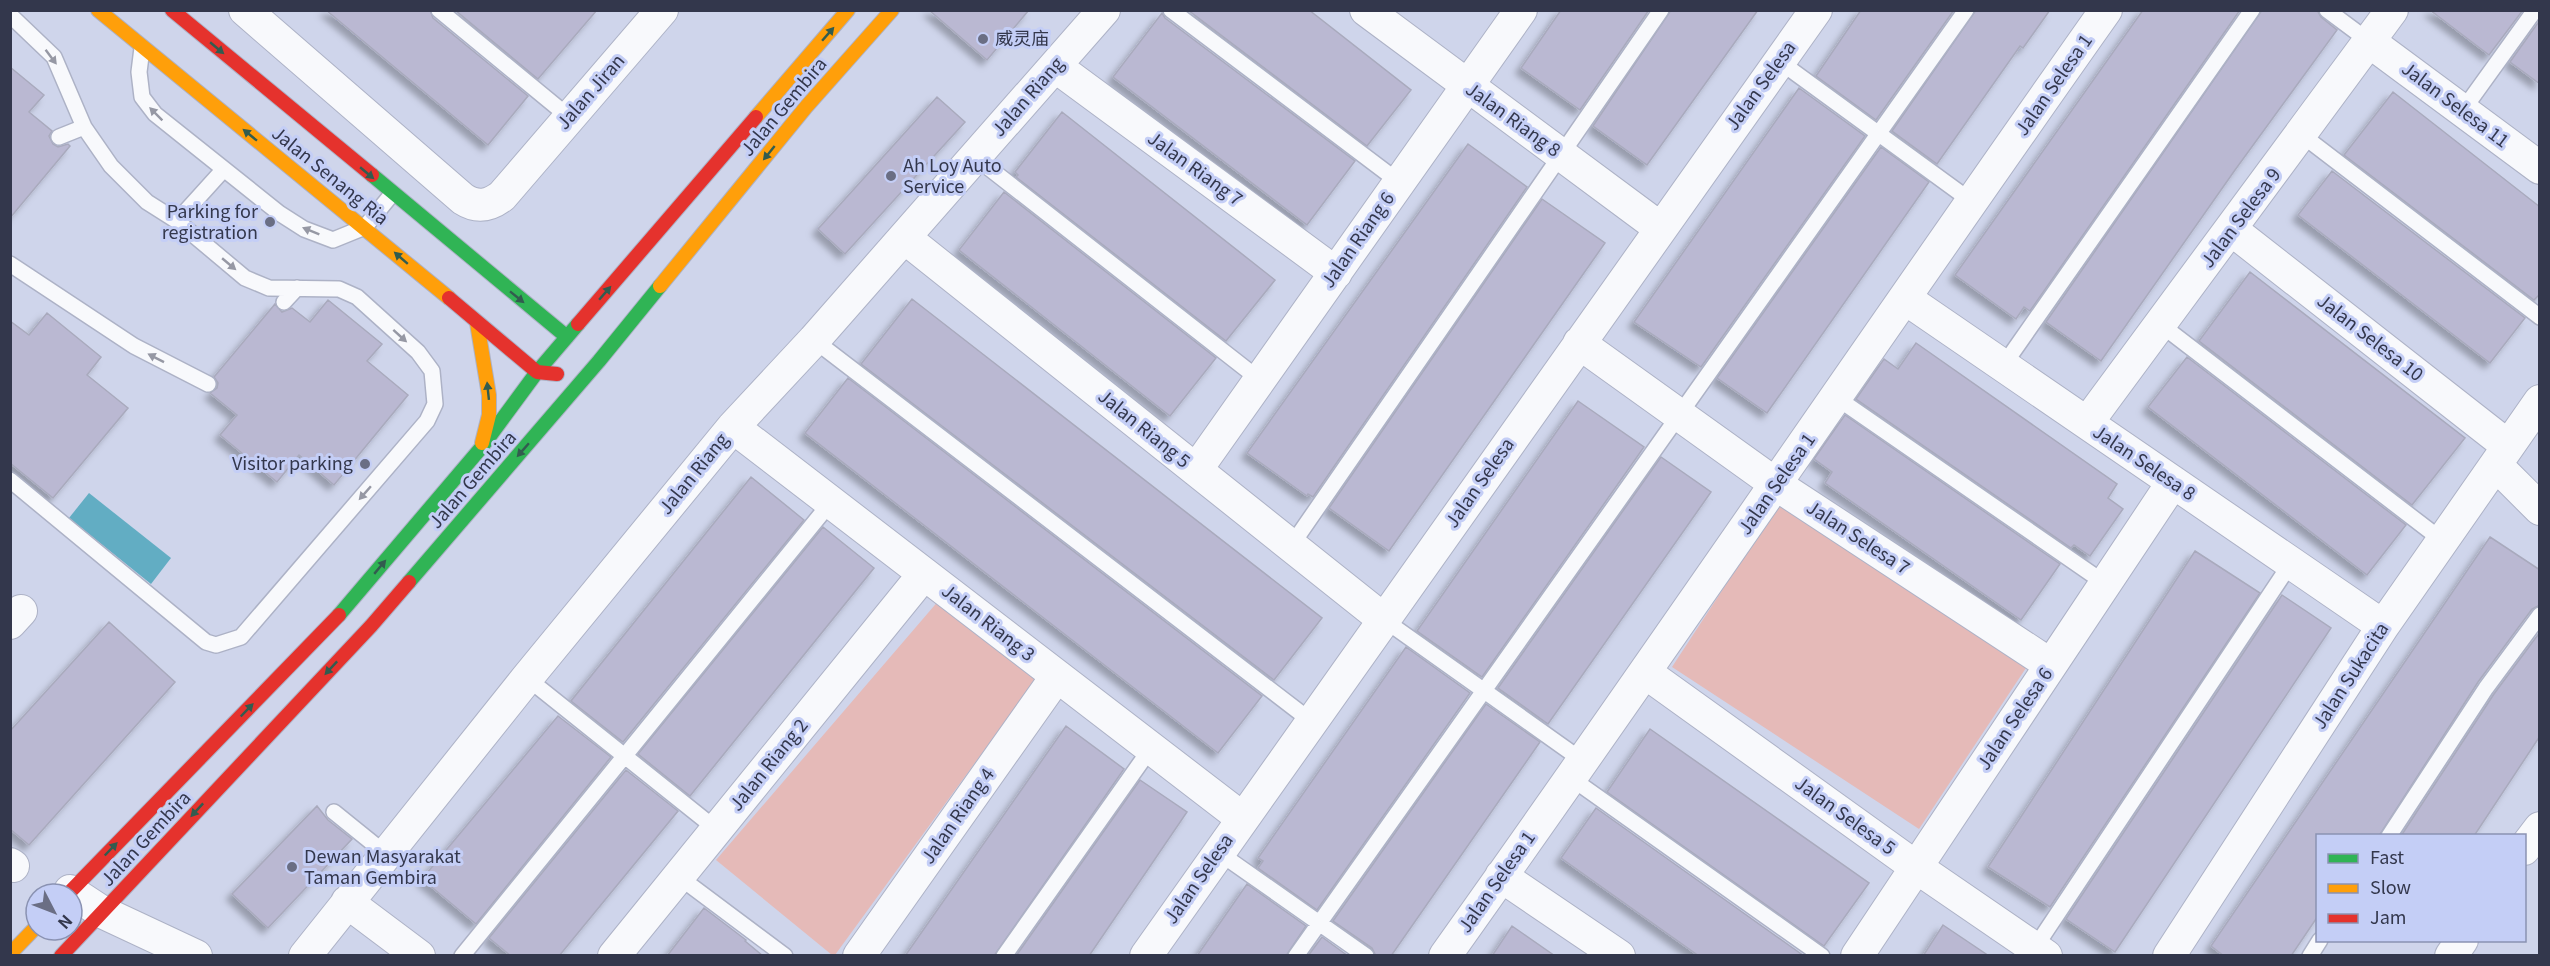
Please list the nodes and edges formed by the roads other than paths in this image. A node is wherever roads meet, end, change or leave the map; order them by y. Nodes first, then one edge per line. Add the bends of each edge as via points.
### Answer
1 (98, 10) edge
2 (172, 10) edge
3 (245, 10) edge
4 (439, 10) edge
5 (848, 10) edge
6 (892, 10) edge
7 (1104, 10) edge
8 (1172, 10) edge
9 (1366, 10) edge
10 (1521, 10) edge
11 (1661, 10) edge
12 (1816, 10) edge
13 (1966, 10) edge
14 (2106, 10) edge
15 (2252, 10) edge
16 (2327, 10) edge
17 (2392, 10) edge
18 (2535, 10) edge
19 (657, 12) edge
20 (10, 15) edge
21 (2370, 42) junction
22 (142, 48) junction
23 (1779, 61) junction
24 (1055, 66) junction
25 (1467, 87) junction
26 (2463, 110) junction
27 (569, 117) junction
28 (84, 127) junction
29 (1879, 133) junction
30 (2302, 135) junction
31 (59, 136) dead end
32 (1560, 155) junction
33 (975, 158) junction
34 (2540, 168) edge
35 (224, 169) junction
36 (1399, 182) junction
37 (392, 194) junction
38 (1971, 201) junction
39 (177, 221) junction
40 (365, 226) junction
41 (1660, 228) junction
42 (2232, 230) junction
43 (905, 237) junction
44 (10, 264) edge
45 (1336, 273) junction
46 (297, 288) junction
47 (1906, 299) junction
48 (285, 302) dead end
49 (2540, 317) edge
50 (477, 323) junction
51 (2160, 324) junction
52 (814, 339) junction
53 (1579, 343) junction
54 (569, 344) junction
55 (599, 361) junction
56 (2003, 366) junction
57 (537, 372) junction
58 (570, 373) junction
59 (1260, 380) junction
60 (208, 384) dead end
61 (1837, 398) junction
62 (2540, 401) edge
63 (561, 405) junction
64 (1680, 415) junction
65 (2087, 423) junction
66 (733, 427) junction
67 (481, 448) junction
68 (2502, 455) junction
69 (1196, 470) junction
70 (10, 480) edge
71 (2173, 482) junction
72 (1777, 485) junction
73 (831, 502) junction
74 (2540, 509) edge
75 (2443, 541) junction
76 (1291, 546) junction
77 (2291, 563) junction
78 (924, 574) junction
79 (2106, 584) junction
80 (2540, 615) edge
81 (1383, 619) junction
82 (2383, 626) junction
83 (2051, 665) junction
84 (1646, 673) junction
85 (1057, 676) junction
86 (528, 678) junction
87 (1485, 691) junction
88 (1311, 721) junction
89 (1151, 748) junction
90 (625, 756) junction
91 (1577, 769) junction
92 (334, 812) dead end
93 (1242, 818) junction
94 (2540, 828) edge
95 (716, 829) junction
96 (2390, 834) edge
97 (2526, 846) edge
98 (1218, 852) junction
99 (386, 854) junction
100 (1916, 867) junction
101 (678, 876) junction
102 (1502, 876) junction
103 (80, 882) edge
104 (84, 902) edge
105 (347, 902) junction
106 (102, 912) junction
107 (1320, 924) junction
108 (24, 939) edge
109 (2319, 942) edge
110 (2461, 942) edge
111 (2177, 950) edge
112 (2037, 953) edge
113 (10, 954) edge
114 (61, 956) edge
115 (196, 956) edge
116 (305, 956) edge
117 (419, 956) edge
118 (462, 956) edge
119 (614, 956) edge
120 (785, 956) edge
121 (859, 956) edge
122 (1004, 956) edge
123 (1146, 956) edge
124 (1296, 956) edge
125 (1366, 956) edge
126 (1445, 956) edge
127 (1619, 956) edge
128 (1822, 956) edge
129 (1857, 956) edge
130 (2310, 956) edge
131 (2451, 956) edge

1 - 22 main road, Jalan Senang Ria
2 -> 37 main road, Jalan Senang Ria
3 - 27 street, Jalan Jiran via 472,204 493,203
4 - 27 lane
54 -> 5 main road, Jalan Gembira
6 -> 55 main road, Jalan Gembira via 806,107
7 - 24 street, Jalan Riang
8 - 36 lane
9 - 25 street, Jalan Riang 8
10 - 25 street, Jalan Riang 6
11 - 32 lane
12 - 23 street, Jalan Selesa
13 - 29 lane
14 - 38 street, Jalan Selesa 1
15 - 56 lane
16 - 21 lane
17 - 21 street, Jalan Selesa 9
18 - 26 lane
19 - 27 street, Jalan Jiran
20 -> 28 lane via 54,57
21 - 26 street, Jalan Selesa 11
21 - 30 street, Jalan Selesa 9
35 -> 22 lane via 155,114 142,97
40 -> 22 main road, Jalan Senang Ria
23 - 29 lane
23 - 41 street, Jalan Selesa
24 - 33 street, Jalan Riang
24 - 45 street, Jalan Riang 7
25 - 32 street, Jalan Riang 8
25 - 36 street, Jalan Riang 6
26 - 34 street, Jalan Selesa 11
28 - 31 lane
28 - 39 lane via 111,166 147,201
29 - 38 lane
29 - 64 lane
30 - 42 street, Jalan Selesa 9
30 - 49 lane
32 - 41 street, Jalan Riang 8
32 - 76 lane
33 - 43 street, Jalan Riang
33 - 59 lane
35 - 39 lane
40 -> 35 lane via 333,240 304,229
36 - 45 street, Jalan Riang 6
37 - 40 lane
37 -> 54 main road, Jalan Senang Ria
38 - 47 street, Jalan Selesa 1
39 -> 46 lane via 245,278 268,288
50 -> 40 main road, Jalan Senang Ria
41 - 53 street, Jalan Selesa
42 - 51 street, Jalan Selesa 9
42 - 68 street, Jalan Selesa 10
43 - 52 street, Jalan Riang
43 - 69 street, Jalan Riang 5
60 -> 44 lane via 134,346
45 - 59 street, Jalan Riang 6
46 - 48 lane
46 -> 70 lane via 339,289 357,297 418,352 432,371 435,404 427,420 241,637 216,645 206,642
47 - 56 street, Jalan Selesa 8
47 - 61 street, Jalan Selesa 1
50 - 57 main road, Jalan Senang Ria
67 -> 50 main road via 489,395
51 - 65 street, Jalan Selesa 9
51 - 75 lane
52 - 66 street, Jalan Riang
52 - 88 lane
53 - 64 street, Jalan Selesa 7
53 - 81 street, Jalan Selesa
54 - 57 main road, Jalan Gembira
55 - 58 main road
55 - 63 main road, Jalan Gembira
56 - 65 street, Jalan Selesa 8
57 - 58 main road
57 - 67 main road, Jalan Gembira
58 - 63 main road
59 - 69 street, Jalan Riang 6
61 - 72 street, Jalan Selesa 1
61 - 79 lane
62 - 68 street, Jalan Sukacita
63 -> 106 main road, Jalan Gembira via 371,626
64 - 72 street, Jalan Selesa 7
64 - 87 lane
65 - 71 street, Jalan Selesa 8
66 - 73 street, Jalan Riang 3
66 - 86 street, Jalan Riang
103 -> 67 main road, Jalan Gembira via 340,614
68 - 74 street, Jalan Selesa 10
68 - 75 street, Jalan Sukacita
69 - 76 street, Jalan Riang 5
71 - 77 street, Jalan Selesa 8
71 - 79 street, Jalan Selesa 6
72 - 83 street, Jalan Selesa 7
72 - 84 street, Jalan Selesa 1
73 - 78 street, Jalan Riang 3
73 - 90 lane
75 - 82 street, Jalan Sukacita
76 - 81 street, Jalan Riang 5
77 - 82 street, Jalan Selesa 8
77 - 112 lane
78 - 85 street, Jalan Riang 3
78 - 95 street, Jalan Riang 2
79 - 83 street, Jalan Selesa 6
80 - 96 lane via 2486,688
81 - 87 lane
81 - 88 street, Jalan Selesa
82 - 111 street, Jalan Sukacita
83 - 100 street, Jalan Selesa 6
84 - 91 street, Jalan Selesa 1
84 - 100 street, Jalan Selesa 5
85 - 89 street, Jalan Riang 3
85 - 121 street, Jalan Riang 4
86 - 90 lane
86 - 99 street, Jalan Riang
87 - 91 lane
87 - 107 lane
88 - 93 street, Jalan Selesa
89 - 93 street, Jalan Riang 3
89 - 122 lane
90 - 95 lane
90 - 118 lane
91 - 102 street, Jalan Selesa 1
91 - 128 lane
92 - 99 lane
93 - 98 street, Jalan Selesa
94 - 97 street
95 - 101 street, Jalan Riang 2
98 - 107 lane
98 - 123 street, Jalan Selesa
99 - 105 street, Jalan Riang
100 - 112 street, Jalan Selesa 5
100 - 129 street, Jalan Selesa 6
101 - 119 street, Jalan Riang 2
101 - 120 lane
102 - 126 street, Jalan Selesa 1
102 - 127 street
104 - 106 street
105 - 116 street, Jalan Riang
105 - 117 street
106 - 114 main road, Jalan Gembira
106 - 115 street
107 - 124 lane
107 - 125 lane
108 - 113 main road
109 - 130 lane
110 - 131 street

